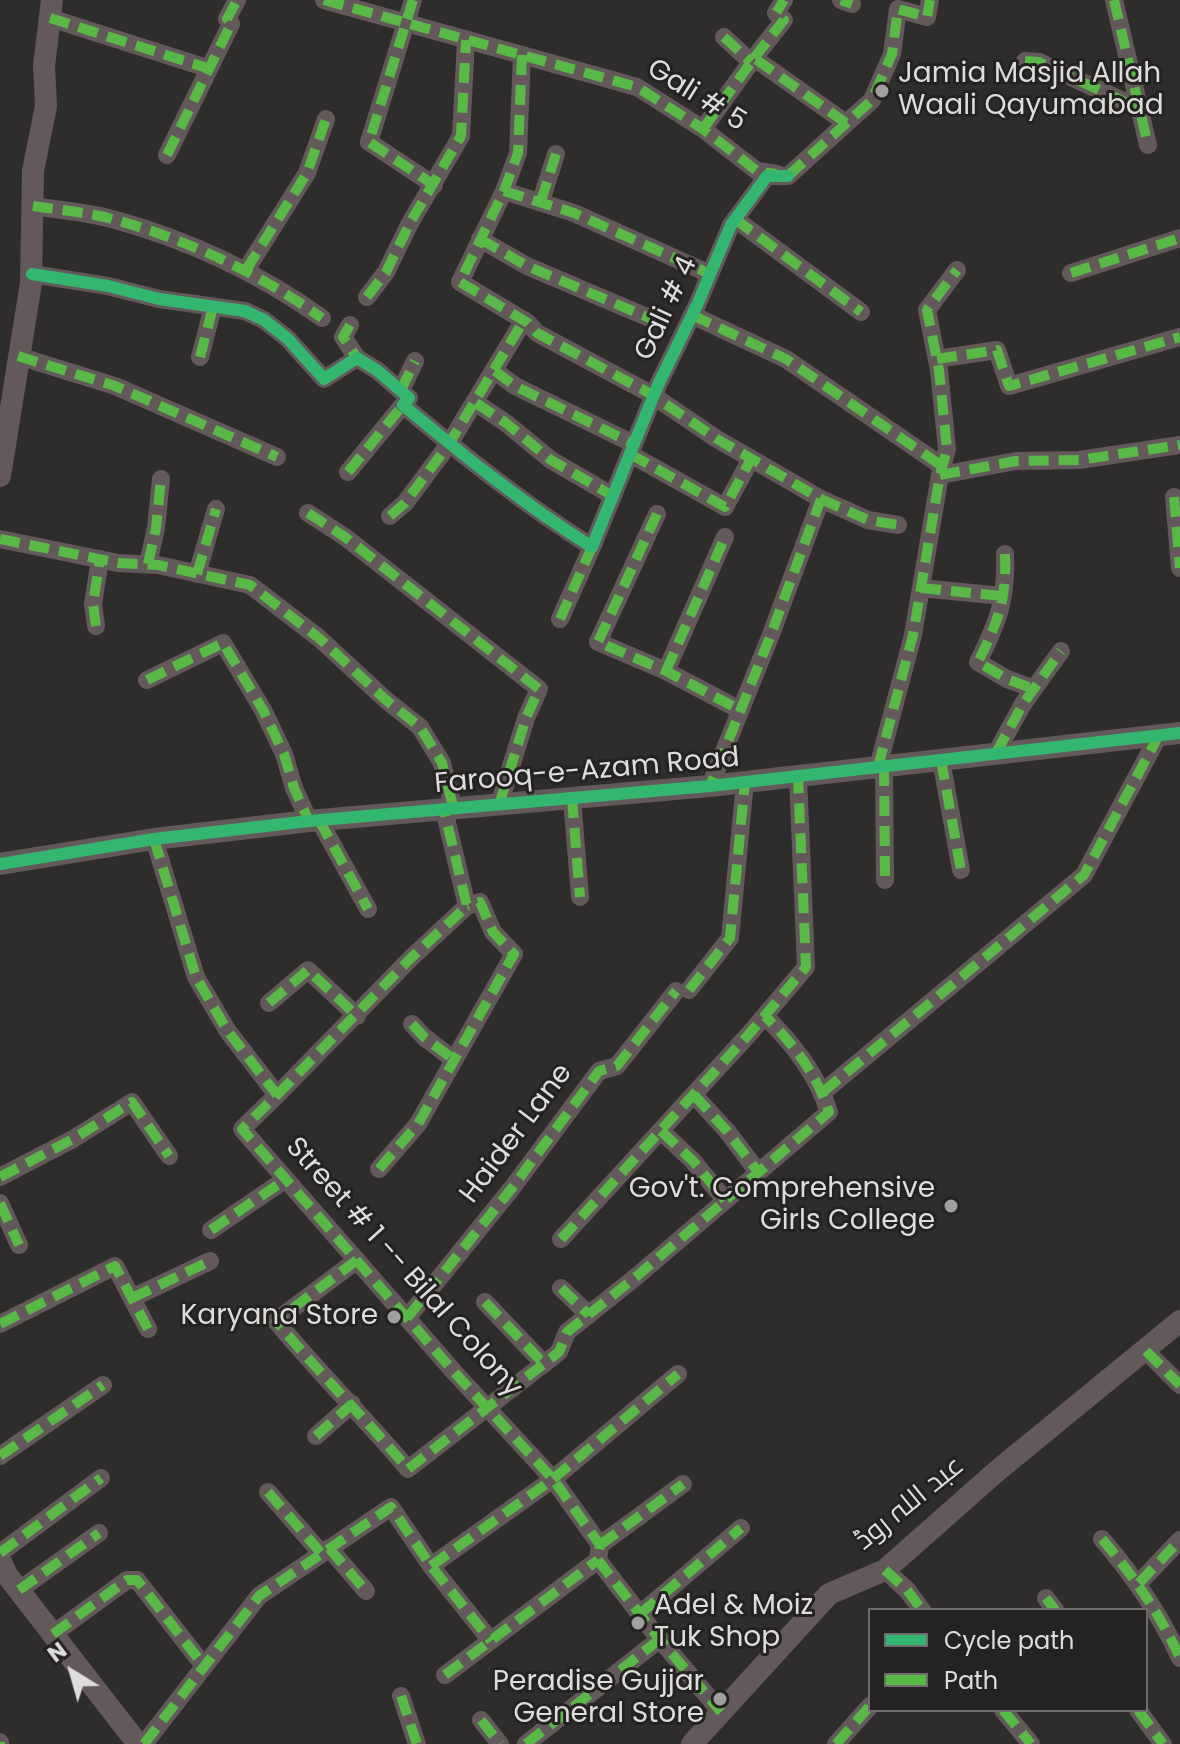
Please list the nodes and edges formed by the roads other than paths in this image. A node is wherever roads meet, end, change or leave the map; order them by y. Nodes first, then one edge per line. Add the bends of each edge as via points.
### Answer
1 (237, 0) edge
2 (324, 0) edge
3 (413, 0) edge
4 (784, 0) edge
5 (930, 0) edge
6 (1114, 0) edge
7 (51, 9) edge
8 (406, 23) junction
9 (724, 37) dead end
10 (466, 40) junction
11 (522, 55) junction
12 (753, 60) junction
13 (1025, 61) dead end
14 (207, 68) junction
15 (1140, 109) junction
16 (326, 119) dead end
17 (846, 123) junction
18 (703, 129) junction
19 (1148, 145) dead end
20 (556, 154) dead end
21 (167, 155) dead end
22 (788, 176) junction
23 (434, 185) junction
24 (504, 191) junction
25 (541, 201) junction
26 (33, 206) junction
27 (735, 219) junction
28 (1180, 238) edge
29 (480, 239) junction
30 (246, 270) junction
31 (957, 270) dead end
32 (1071, 273) dead end
33 (32, 274) junction
34 (710, 274) junction
35 (367, 297) dead end
36 (213, 307) junction
37 (861, 312) dead end
38 (692, 315) junction
39 (322, 318) dead end
40 (524, 320) junction
41 (654, 320) dead end
42 (350, 325) dead end
43 (1180, 337) edge
44 (18, 356) junction
45 (200, 357) dead end
46 (357, 358) junction
47 (937, 359) junction
48 (415, 361) dead end
49 (495, 371) junction
50 (653, 397) junction
51 (402, 398) junction
52 (476, 403) junction
53 (449, 444) junction
54 (1180, 445) edge
55 (632, 449) junction
56 (277, 457) dead end
57 (751, 459) junction
58 (941, 470) junction
59 (348, 472) dead end
60 (0, 476) edge
61 (161, 479) dead end
62 (615, 492) junction
63 (1174, 497) dead end
64 (821, 499) junction
65 (216, 509) dead end
66 (308, 513) dead end
67 (657, 514) dead end
68 (390, 516) dead end
69 (898, 525) dead end
70 (725, 537) dead end
71 (0, 539) edge
72 (592, 547) junction
73 (1005, 554) dead end
74 (100, 559) junction
75 (148, 564) junction
76 (1180, 568) edge
77 (197, 574) junction
78 (921, 588) junction
79 (1002, 596) junction
80 (560, 619) dead end
81 (96, 626) dead end
82 (1061, 651) dead end
83 (666, 671) junction
84 (147, 680) dead end
85 (1034, 689) junction
86 (740, 710) junction
87 (1170, 734) edge
88 (996, 753) junction
89 (941, 760) junction
90 (881, 766) junction
91 (798, 776) junction
92 (745, 782) junction
93 (710, 786) junction
94 (572, 798) junction
95 (499, 805) junction
96 (449, 810) junction
97 (314, 821) junction
98 (154, 839) junction
99 (0, 864) edge
100 (961, 870) dead end
101 (885, 880) dead end
102 (580, 897) dead end
103 (467, 906) junction
104 (368, 909) dead end
105 (269, 1003) dead end
106 (357, 1016) junction
107 (765, 1016) junction
108 (412, 1024) dead end
109 (453, 1059) junction
110 (823, 1092) junction
111 (277, 1095) junction
112 (694, 1095) junction
113 (661, 1131) junction
114 (169, 1156) dead end
115 (379, 1169) dead end
116 (758, 1172) junction
117 (0, 1177) edge
118 (286, 1179) junction
119 (725, 1200) junction
120 (0, 1203) edge
121 (211, 1230) dead end
122 (561, 1239) dead end
123 (19, 1245) dead end
124 (357, 1260) junction
125 (210, 1261) dead end
126 (561, 1288) dead end
127 (132, 1298) junction
128 (485, 1302) dead end
129 (589, 1315) junction
130 (407, 1318) junction
131 (1180, 1321) edge
132 (0, 1324) edge
133 (148, 1329) dead end
134 (1146, 1351) junction
135 (544, 1364) junction
136 (678, 1374) dead end
137 (103, 1385) dead end
138 (1180, 1385) edge
139 (352, 1404) junction
140 (488, 1407) junction
141 (316, 1436) dead end
142 (0, 1456) edge
143 (101, 1478) dead end
144 (553, 1479) junction
145 (683, 1484) dead end
146 (268, 1492) dead end
147 (741, 1528) dead end
148 (99, 1533) dead end
149 (1102, 1539) dead end
150 (1180, 1540) edge
151 (325, 1550) junction
152 (599, 1552) junction
153 (0, 1553) edge
154 (0, 1560) edge
155 (431, 1566) junction
156 (885, 1570) junction
157 (1139, 1583) junction
158 (19, 1590) junction
159 (366, 1591) dead end
160 (920, 1608) edge
161 (640, 1614) junction
162 (53, 1634) junction
163 (660, 1639) junction
164 (491, 1641) junction
165 (1180, 1658) edge
166 (204, 1666) junction
167 (445, 1675) dead end
168 (401, 1696) dead end
169 (868, 1708) edge
170 (721, 1712) junction
171 (1005, 1712) edge
172 (1139, 1712) edge
173 (481, 1720) dead end
174 (138, 1744) edge
175 (144, 1744) edge
176 (417, 1744) edge
177 (500, 1744) edge
178 (526, 1744) edge
179 (692, 1744) edge
180 (836, 1744) edge
181 (1031, 1744) edge
182 (1163, 1744) edge

1 - 14 street via 227,19 231,24
2 - 8 street, Gali # 5
3 - 8 street
4 - 12 street via 776,13 784,20
5 - 17 street via 927,17 898,9 885,75 872,100
6 - 15 street
7 - 14 street
7 - 26 street
8 - 10 street, Gali # 5
8 - 23 street via 369,142
9 - 12 street
10 - 11 street, Gali # 5
10 - 23 street via 461,136
11 - 18 street, Gali # 5 via 637,87
11 - 24 street via 518,153
12 - 17 street
12 - 18 street
13 - 15 street via 1039,62
14 - 21 street
15 - 19 street
16 - 30 street via 307,173
17 - 22 street
18 - 22 street, Gali # 5 via 757,171
20 - 25 street
22 - 27 street, Gali # 4 via 767,176
23 - 35 street
24 - 25 street
24 - 29 street
25 - 34 street
26 - 30 street via 109,218
26 - 33 street
27 - 34 street, Gali # 4
27 - 37 street
28 - 32 street
29 - 40 street via 460,282
29 - 41 street via 527,266
30 - 39 street
31 - 47 street via 927,310
33 - 36 street
33 - 44 street
34 - 38 street, Gali # 4
36 - 45 street
36 - 46 street via 245,311 264,320 324,379
38 - 50 street, Gali # 4
38 - 58 street via 786,359
40 - 49 street
40 - 50 street via 537,333
42 - 46 street via 343,337
43 - 47 street via 1009,386 997,350
44 - 56 street via 115,386
44 - 60 street
46 - 51 street
47 - 58 street via 947,449
48 - 51 street
49 - 52 street
49 - 55 street
50 - 55 street, Gali # 4
50 - 57 street
51 - 53 street
51 - 59 street
52 - 53 street
52 - 62 street via 551,460
53 - 68 street
53 - 72 street
54 - 58 street via 1079,460
55 - 57 street via 725,507
55 - 62 street, Gali # 4
57 - 64 street
58 - 78 street
61 - 75 street
62 - 72 street, Gali # 4
63 - 76 street
64 - 69 street via 868,520
64 - 86 street
65 - 77 street
66 - 95 street via 539,689
67 - 83 street via 598,642
70 - 83 street
71 - 74 street
72 - 80 street, Gali # 4
73 - 79 street
74 - 75 street
74 - 81 street via 93,604
75 - 77 street
77 - 96 street via 250,585 420,727 442,763
78 - 79 street
78 - 90 street
79 - 85 street via 998,624 978,662
82 - 85 street
83 - 86 street
84 - 97 street via 223,643 279,743 294,788
85 - 88 street
86 - 93 street
87 - 88 street, Farooq-e-Azam Road
87 - 110 street via 1084,875
88 - 89 street, Farooq-e-Azam Road
89 - 90 street, Farooq-e-Azam Road
89 - 100 street
90 - 91 street, Farooq-e-Azam Road
90 - 101 street
91 - 92 street, Farooq-e-Azam Road
91 - 107 street via 806,967
92 - 93 street, Farooq-e-Azam Road
92 - 130 street, Haider Lane via 730,938 617,1066 599,1071
93 - 94 street, Farooq-e-Azam Road
94 - 95 street, Farooq-e-Azam Road
94 - 102 street
95 - 96 street, Farooq-e-Azam Road
96 - 97 street, Farooq-e-Azam Road
96 - 103 street
97 - 98 street, Farooq-e-Azam Road
97 - 104 street
98 - 99 street, Farooq-e-Azam Road
98 - 111 street via 196,977 227,1030
103 - 106 street
103 - 109 street via 480,902 493,932 514,954
105 - 106 street via 308,970
106 - 111 street
107 - 110 street via 793,1044
107 - 112 street
108 - 109 street
109 - 115 street via 418,1124
110 - 116 street via 829,1112
111 - 118 street, Street # 1 -- Bilal Colony via 242,1129
112 - 113 street
112 - 116 street
113 - 119 street
113 - 122 street
114 - 117 street via 132,1102
116 - 119 street
118 - 121 street
118 - 124 street, Street # 1 -- Bilal Colony
119 - 129 street
120 - 123 street
124 - 130 street, Street # 1 -- Bilal Colony
124 - 139 street via 276,1321
125 - 127 street
126 - 129 street
127 - 132 street via 115,1266
127 - 133 street
128 - 135 street
129 - 135 street via 567,1332 559,1352
130 - 140 street, Street # 1 -- Bilal Colony
131 - 134 street, عبد اللہ روڈ
134 - 138 street
134 - 156 street, عبد اللہ روڈ
135 - 140 street
136 - 144 street
137 - 142 street
139 - 140 street via 408,1469
139 - 141 street
140 - 144 street, Street # 1 -- Bilal Colony
143 - 153 street
144 - 152 street, Street # 1 -- Bilal Colony
144 - 155 street
145 - 152 street
146 - 151 street
147 - 161 street
148 - 158 street
149 - 157 street
150 - 157 street
151 - 155 street via 391,1507
151 - 159 street
151 - 166 street via 259,1596
152 - 161 street, Street # 1 -- Bilal Colony
152 - 164 street
154 - 158 street
155 - 164 street
156 - 160 street
156 - 170 street, عبد اللہ روڈ via 829,1594
157 - 165 street
158 - 162 street
161 - 163 street, Street # 1 -- Bilal Colony
162 - 166 street via 127,1580 137,1580
162 - 174 street
163 - 170 street, Street # 1 -- Bilal Colony
163 - 178 street
164 - 167 street
166 - 175 street
168 - 176 street
169 - 180 street
170 - 179 street, عبد اللہ روڈ
171 - 181 street
172 - 182 street
173 - 177 street

